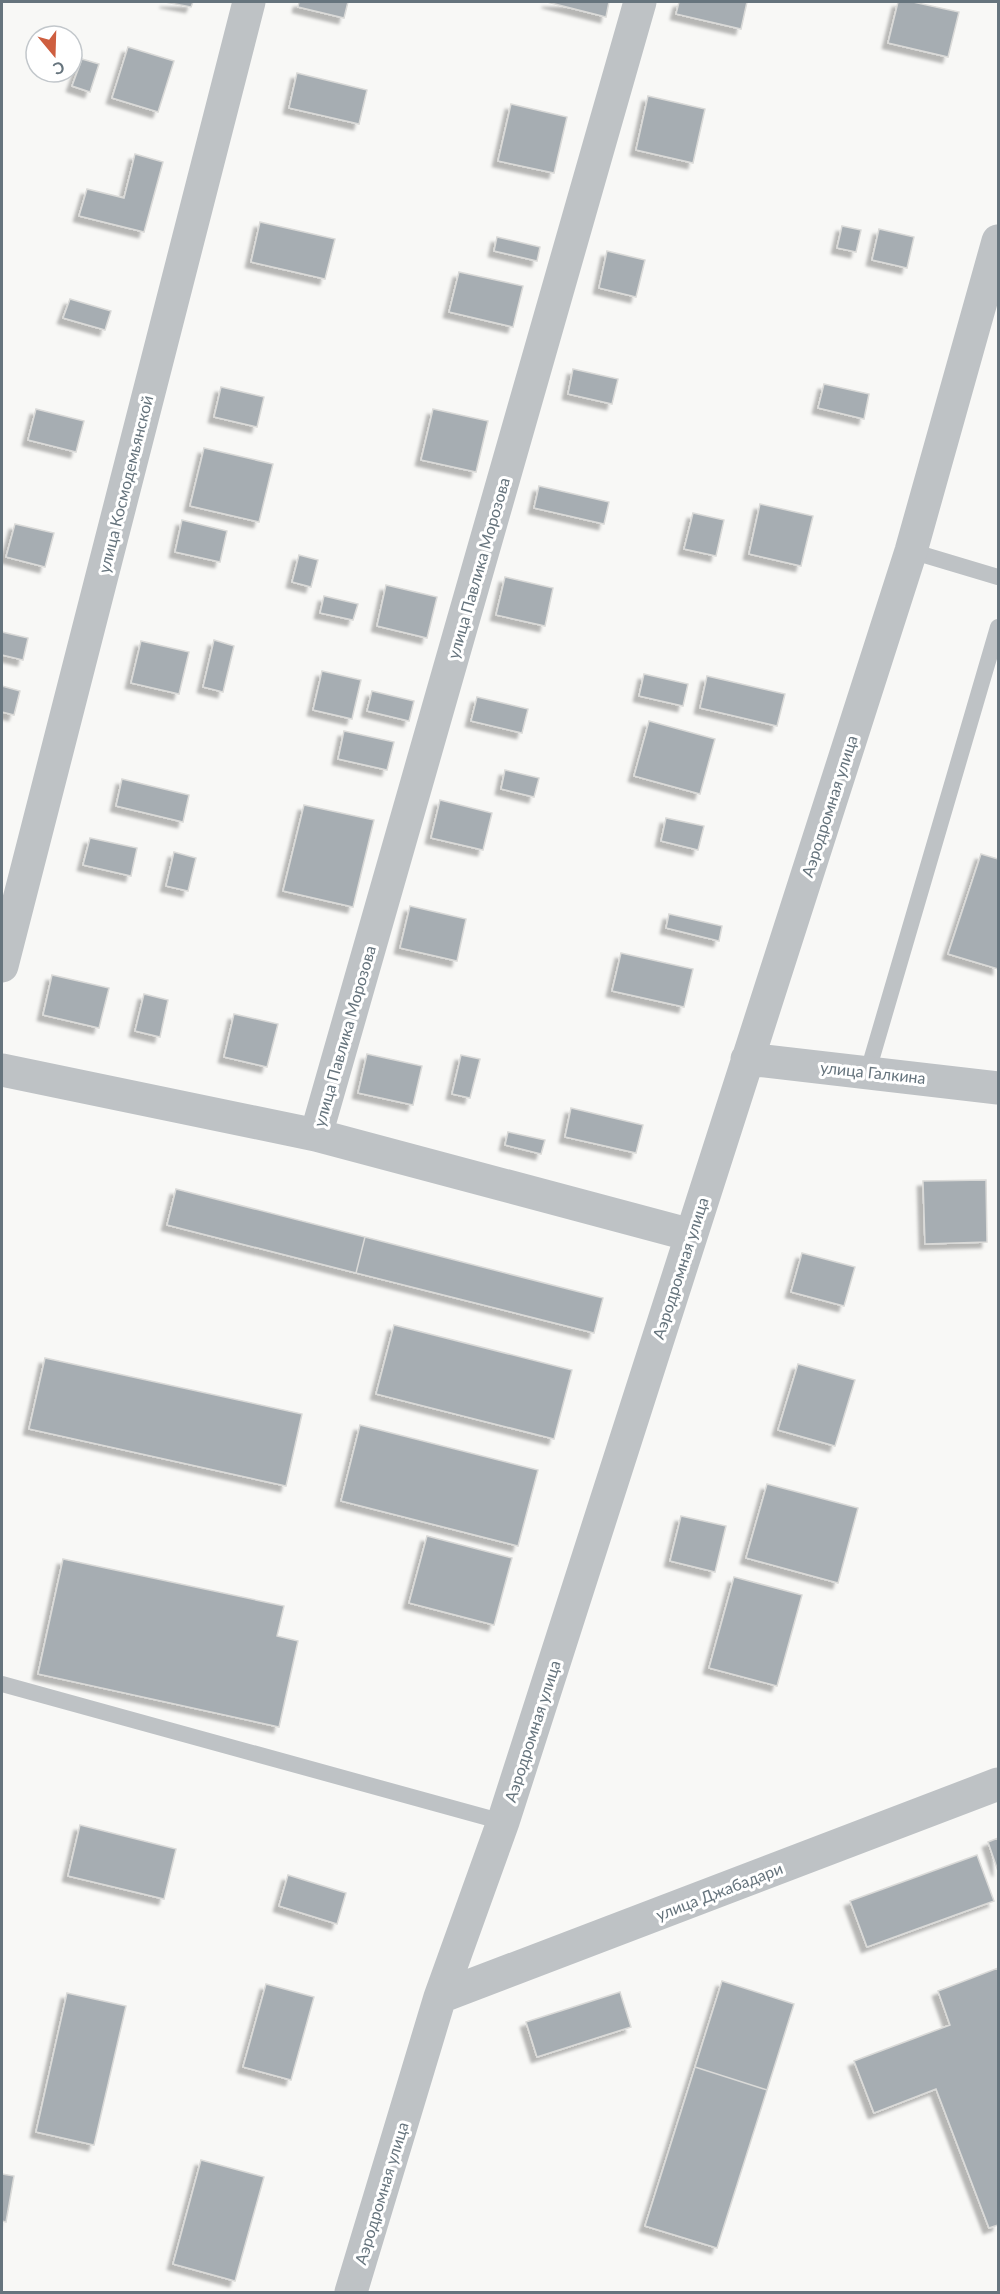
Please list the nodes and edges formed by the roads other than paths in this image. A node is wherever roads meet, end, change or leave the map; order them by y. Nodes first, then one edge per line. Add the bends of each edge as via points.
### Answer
1 (249, 2) edge
2 (640, 2) edge
3 (999, 241) edge
4 (911, 551) junction
5 (999, 577) edge
6 (999, 627) edge
7 (2, 966) edge
8 (747, 1059) junction
9 (2, 1070) edge
10 (868, 1071) junction
11 (999, 1088) edge
12 (316, 1136) junction
13 (691, 1235) junction
14 (2, 1684) edge
15 (999, 1784) edge
16 (503, 1822) junction
17 (440, 1997) junction
18 (351, 2292) edge

1 - 7 street, улица Космодемьянской
2 - 12 street, улица Павлика Морозова
3 - 4 street, Аэродромная улица
4 - 5 lane
4 - 8 street, Аэродромная улица
6 - 10 lane
8 - 10 street, улица Галкина
8 - 13 street, Аэродромная улица
9 - 12 street
10 - 11 street, улица Галкина
12 - 13 street
13 - 16 street, Аэродромная улица
14 - 16 lane
15 - 17 street, улица Джабадари
16 - 17 street, Аэродромная улица
17 - 18 street, Аэродромная улица

